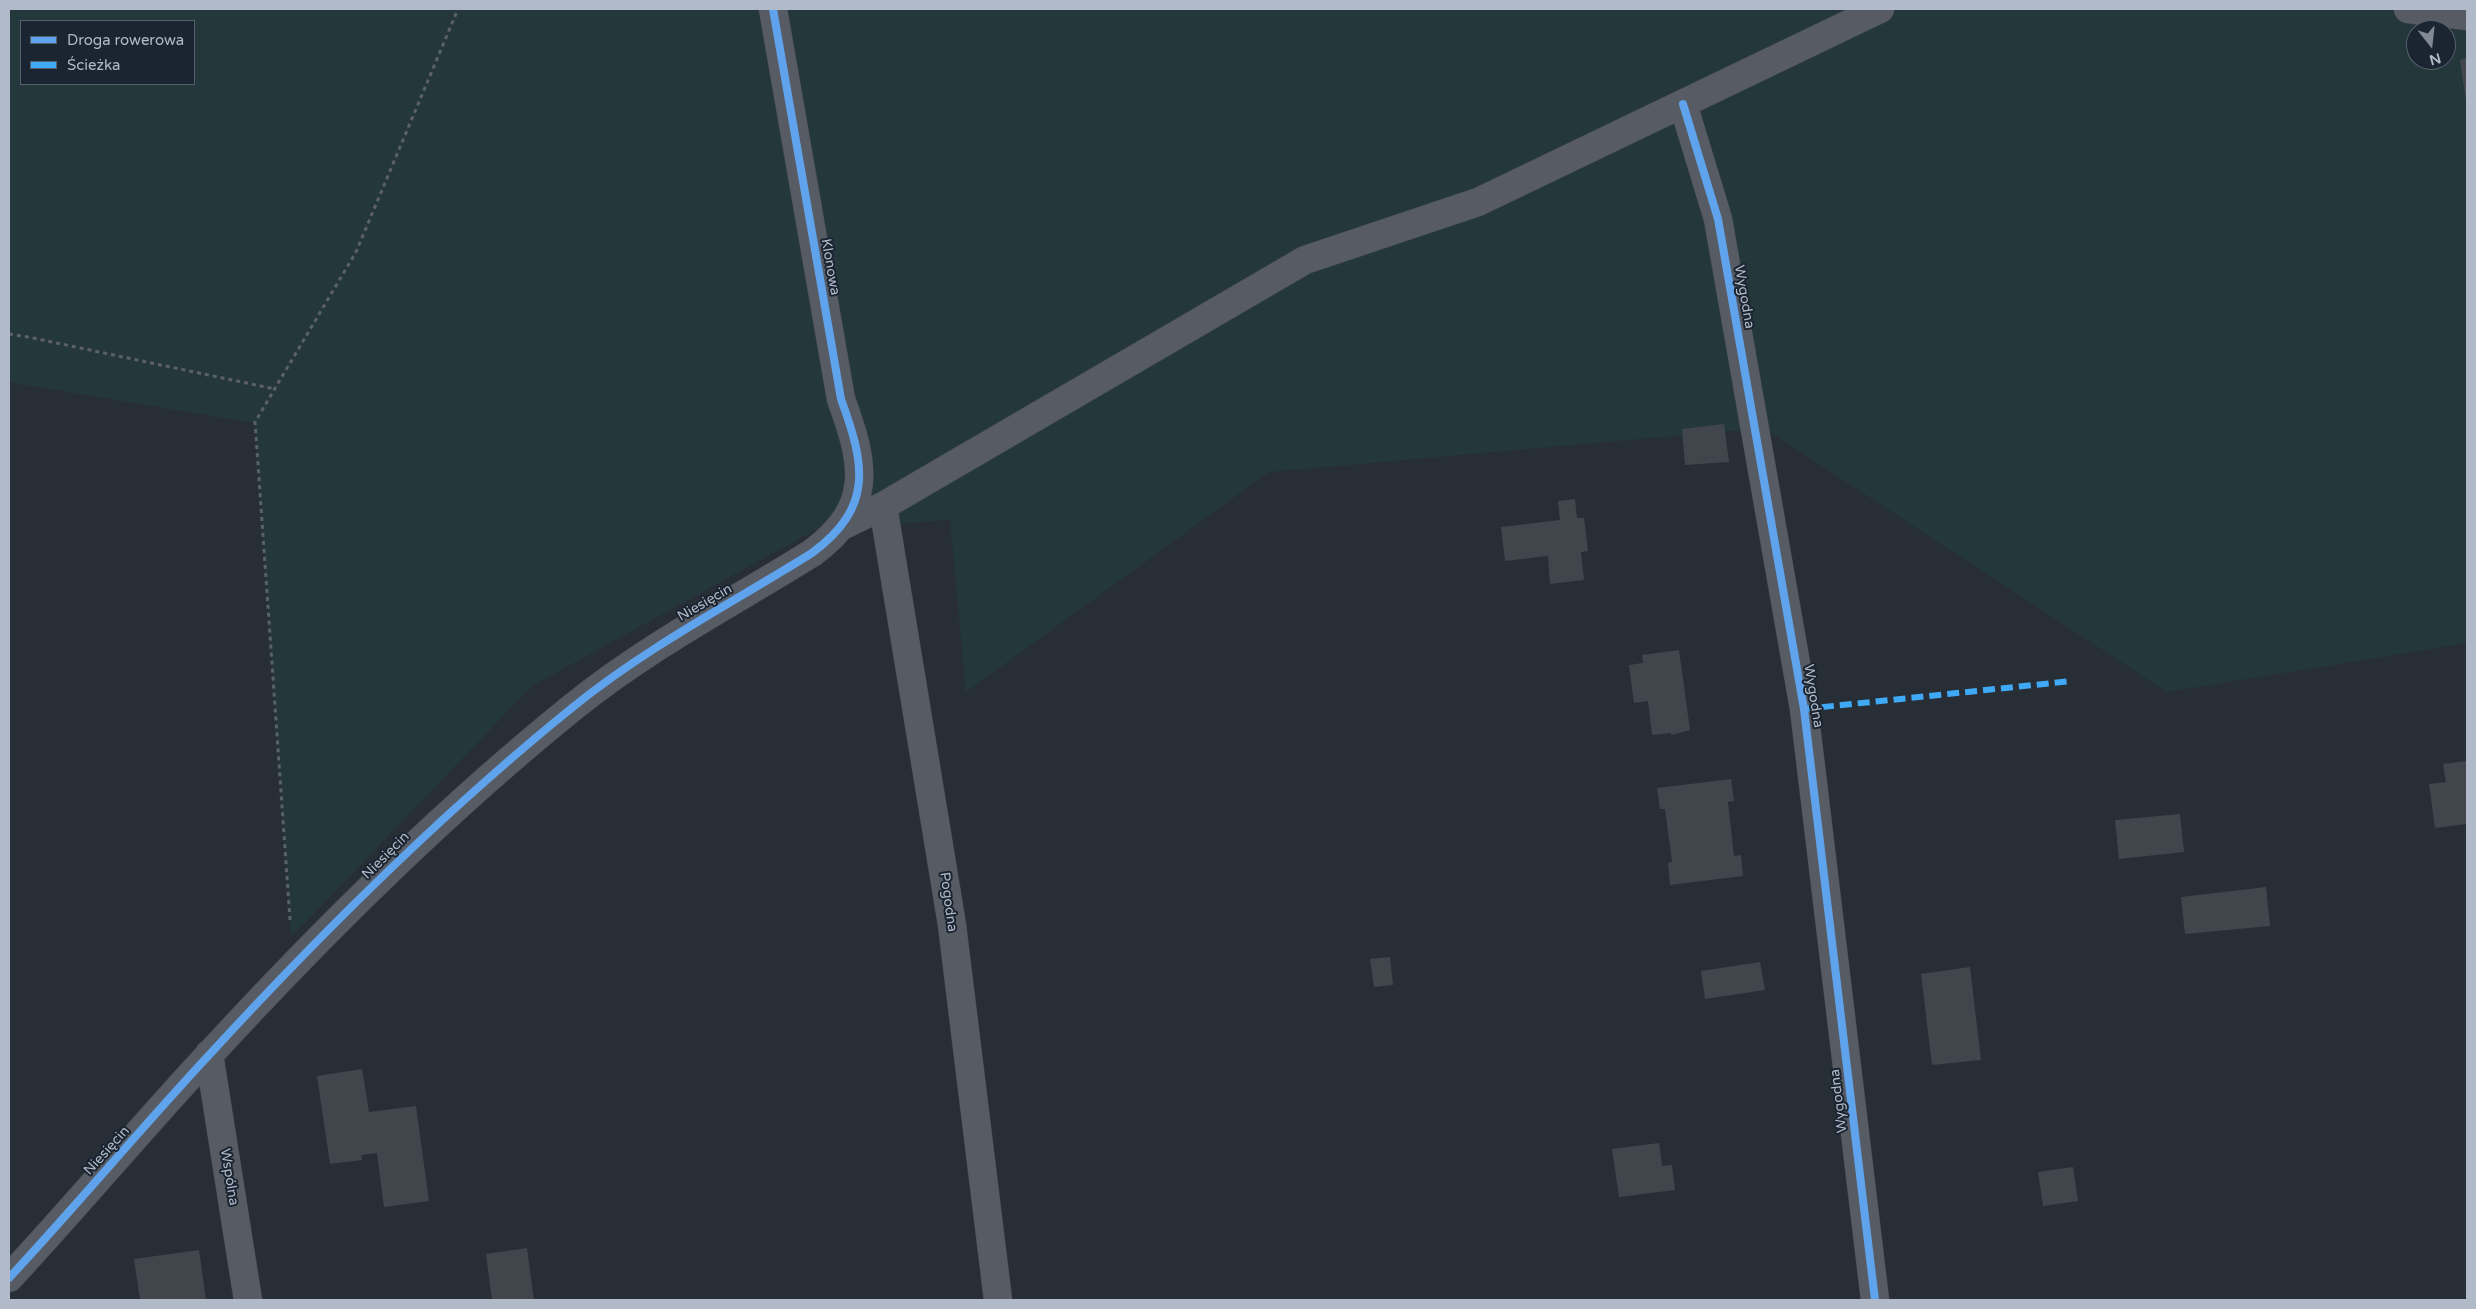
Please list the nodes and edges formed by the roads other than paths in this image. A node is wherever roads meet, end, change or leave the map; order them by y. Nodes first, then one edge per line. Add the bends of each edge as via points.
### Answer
1 (773, 9) edge
2 (1880, 9) edge
3 (2408, 9) edge
4 (2467, 16) edge
5 (1683, 104) junction
6 (883, 506) junction
7 (844, 525) junction
8 (210, 1054) junction
9 (9, 1278) edge
10 (248, 1300) edge
11 (998, 1300) edge
12 (1876, 1300) edge

1 - 7 street, Klonowa via 841,399 858,449 859,482
2 - 5 street
3 - 4 street
5 - 6 street via 1478,202 1305,260
5 - 12 street, Wygodna via 1718,219 1804,709
6 - 7 street
6 - 11 street, Pogodna via 952,925
7 - 8 street, Niesięcin via 812,553 651,650 574,706 468,795 407,853
8 - 9 street, Niesięcin
8 - 10 street, Wspólna

